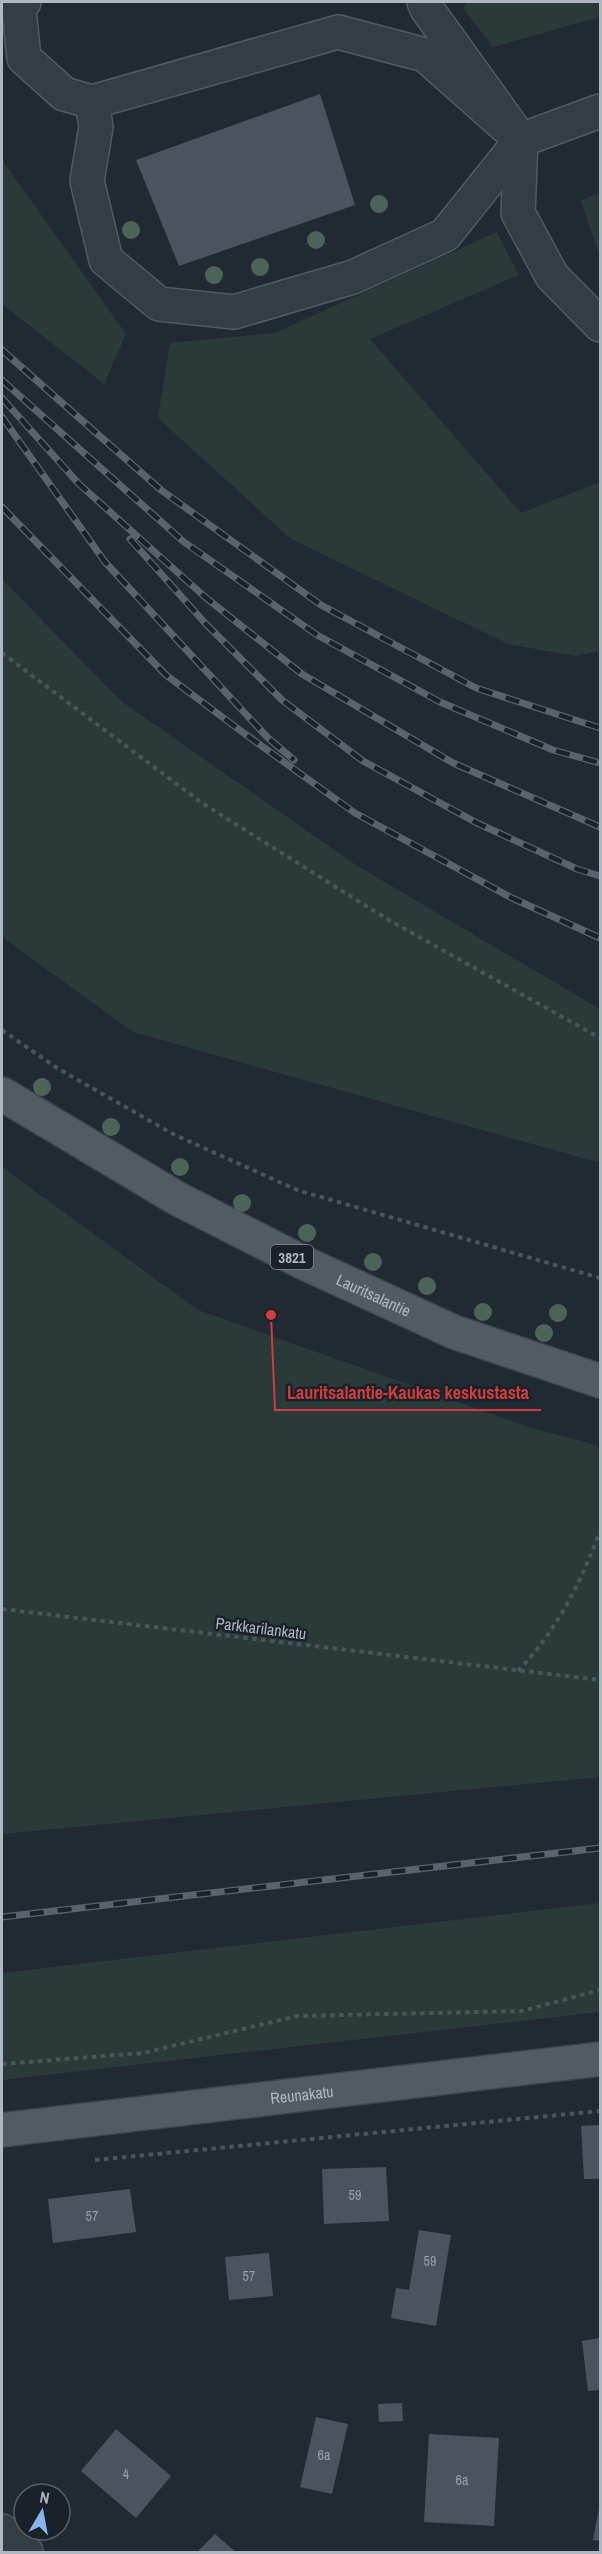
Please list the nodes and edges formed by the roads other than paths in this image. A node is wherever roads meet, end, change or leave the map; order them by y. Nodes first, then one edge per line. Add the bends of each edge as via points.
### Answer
1 (24, 2) edge
2 (424, 2) edge
3 (92, 102) junction
4 (600, 111) edge
5 (521, 140) junction
6 (600, 325) edge
7 (2, 1094) edge
8 (600, 1381) edge
9 (600, 2059) edge
10 (2, 2130) edge
11 (2, 2531) edge
12 (26, 2553) edge

1 - 3 street via 19,9 24,58 64,94
2 - 5 street
3 - 5 street via 338,32 425,55
3 - 5 street via 96,127 87,181 106,260 159,304 234,312 353,277 445,235
4 - 5 street
5 - 6 street via 518,213 552,276
7 - 8 main road, Lauritsalantie / 3821 via 178,1199 302,1262 453,1332
9 - 10 main road, Reunakatu
11 - 12 street

